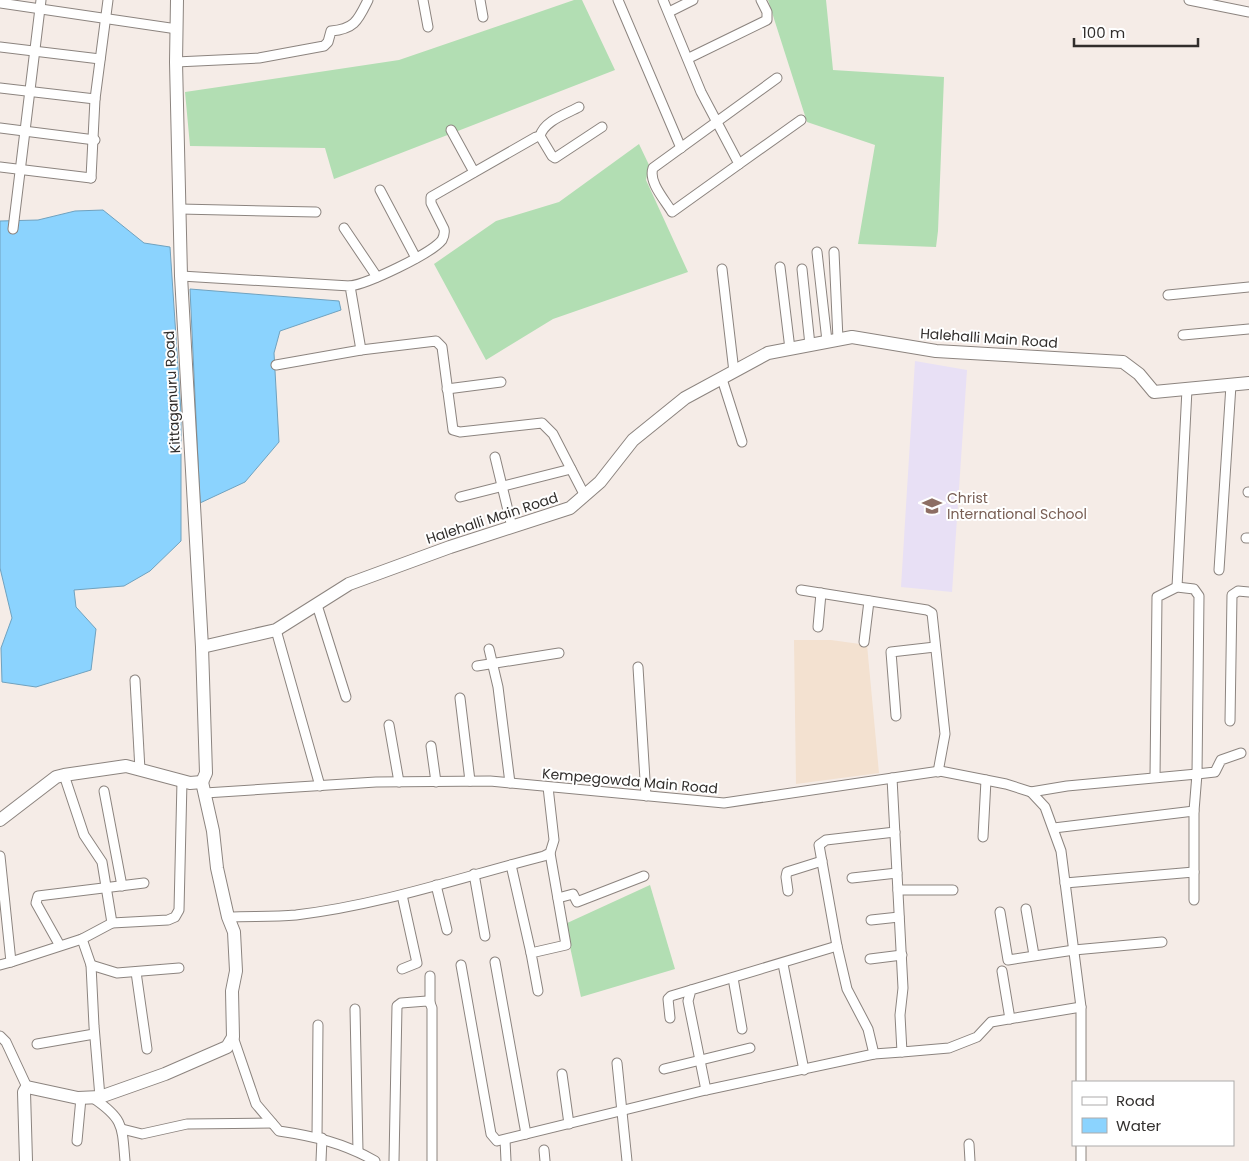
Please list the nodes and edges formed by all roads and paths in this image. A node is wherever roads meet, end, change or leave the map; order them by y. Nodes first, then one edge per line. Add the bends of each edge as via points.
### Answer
1 (108, 0) edge
2 (177, 0) edge
3 (368, 0) edge
4 (423, 0) edge
5 (480, 0) edge
6 (618, 0) edge
7 (663, 0) edge
8 (693, 0) edge
9 (760, 0) edge
10 (1189, 0) edge
11 (0, 3) edge
12 (40, 4) edge
13 (1232, 4) edge
14 (668, 12) junction
15 (1249, 12) edge
16 (483, 17) dead end
17 (105, 18) junction
18 (428, 27) dead end
19 (177, 28) junction
20 (0, 47) edge
21 (34, 51) junction
22 (689, 58) junction
23 (100, 59) junction
24 (176, 62) junction
25 (777, 78) dead end
26 (0, 88) edge
27 (29, 91) junction
28 (95, 99) junction
29 (579, 107) dead end
30 (801, 120) dead end
31 (717, 123) junction
32 (602, 127) dead end
33 (0, 128) edge
34 (451, 130) dead end
35 (24, 131) junction
36 (540, 136) junction
37 (95, 140) junction
38 (681, 148) junction
39 (739, 164) junction
40 (0, 167) edge
41 (19, 169) junction
42 (474, 172) junction
43 (380, 190) dead end
44 (180, 209) junction
45 (316, 212) dead end
46 (344, 228) dead end
47 (13, 229) dead end
48 (817, 252) dead end
49 (834, 252) dead end
50 (416, 258) junction
51 (780, 266) dead end
52 (722, 269) dead end
53 (802, 269) dead end
54 (181, 276) junction
55 (377, 277) junction
56 (350, 286) junction
57 (1249, 287) edge
58 (1168, 295) dead end
59 (1249, 329) edge
60 (1183, 335) dead end
61 (832, 340) junction
62 (810, 344) junction
63 (790, 349) junction
64 (361, 350) junction
65 (276, 365) dead end
66 (734, 372) junction
67 (722, 379) junction
68 (502, 382) dead end
69 (1249, 383) edge
70 (1231, 385) junction
71 (448, 389) junction
72 (1187, 389) junction
73 (742, 442) dead end
74 (495, 457) dead end
75 (571, 469) junction
76 (502, 486) junction
77 (585, 496) junction
78 (460, 497) dead end
79 (512, 527) junction
80 (1219, 570) dead end
81 (1177, 587) junction
82 (801, 590) dead end
83 (1249, 592) edge
84 (821, 593) junction
85 (869, 601) junction
86 (317, 605) junction
87 (818, 628) dead end
88 (276, 630) junction
89 (864, 642) dead end
90 (202, 647) junction
91 (935, 647) junction
92 (489, 649) dead end
93 (559, 653) dead end
94 (493, 664) junction
95 (477, 666) dead end
96 (638, 667) dead end
97 (135, 680) dead end
98 (346, 697) dead end
99 (460, 698) dead end
100 (896, 716) dead end
101 (1230, 721) dead end
102 (389, 724) dead end
103 (430, 746) dead end
104 (1240, 753) dead end
105 (140, 770) junction
106 (938, 772) junction
107 (64, 774) junction
108 (1198, 774) junction
109 (1155, 777) junction
110 (892, 778) junction
111 (986, 780) junction
112 (182, 781) junction
113 (470, 781) junction
114 (399, 782) junction
115 (436, 782) junction
116 (510, 783) junction
117 (320, 786) junction
118 (548, 787) junction
119 (204, 788) junction
120 (104, 791) dead end
121 (1031, 792) junction
122 (646, 796) junction
123 (1194, 811) junction
124 (0, 820) edge
125 (1054, 828) junction
126 (895, 832) junction
127 (983, 837) dead end
128 (550, 853) junction
129 (0, 856) edge
130 (822, 861) junction
131 (511, 865) junction
132 (1, 869) edge
133 (1194, 872) junction
134 (897, 873) junction
135 (474, 874) junction
136 (644, 876) dead end
137 (852, 878) dead end
138 (144, 883) dead end
139 (1065, 883) junction
140 (436, 885) junction
141 (122, 886) junction
142 (107, 887) junction
143 (898, 890) junction
144 (953, 890) dead end
145 (788, 891) dead end
146 (402, 895) junction
147 (558, 898) junction
148 (1194, 900) dead end
149 (1026, 909) dead end
150 (1000, 912) dead end
151 (228, 917) junction
152 (899, 917) junction
153 (871, 920) dead end
154 (112, 923) junction
155 (447, 930) dead end
156 (485, 936) dead end
157 (82, 939) junction
158 (1162, 942) dead end
159 (59, 944) junction
160 (837, 946) junction
161 (1074, 950) junction
162 (531, 953) junction
163 (902, 955) junction
164 (1034, 956) junction
165 (870, 959) dead end
166 (11, 962) junction
167 (495, 962) dead end
168 (783, 964) junction
169 (0, 965) edge
170 (91, 965) junction
171 (461, 965) dead end
172 (179, 968) dead end
173 (402, 969) dead end
174 (1002, 971) dead end
175 (136, 972) junction
176 (430, 976) dead end
177 (733, 978) junction
178 (691, 990) junction
179 (538, 991) dead end
180 (430, 1003) junction
181 (1081, 1007) junction
182 (355, 1009) dead end
183 (670, 1018) dead end
184 (1010, 1019) junction
185 (318, 1025) dead end
186 (742, 1029) dead end
187 (94, 1034) junction
188 (0, 1036) edge
189 (233, 1037) junction
190 (37, 1044) dead end
191 (750, 1048) dead end
192 (147, 1049) dead end
193 (902, 1052) junction
194 (874, 1054) junction
195 (700, 1061) junction
196 (617, 1063) dead end
197 (664, 1068) dead end
198 (804, 1070) junction
199 (562, 1074) dead end
200 (1081, 1081) edge
201 (27, 1086) junction
202 (706, 1090) junction
203 (92, 1098) junction
204 (624, 1111) junction
205 (272, 1123) junction
206 (569, 1124) junction
207 (122, 1129) junction
208 (526, 1134) junction
209 (319, 1137) junction
210 (505, 1140) junction
211 (77, 1141) dead end
212 (969, 1144) dead end
213 (1081, 1146) edge
214 (544, 1150) dead end
215 (360, 1155) edge
216 (26, 1161) edge
217 (125, 1161) edge
218 (320, 1161) edge
219 (374, 1161) edge
220 (394, 1161) edge
221 (432, 1161) edge
222 (506, 1161) edge
223 (544, 1161) edge
224 (627, 1161) edge
225 (970, 1161) edge
226 (1081, 1161) edge

1 - 17 street
2 - 19 street, Kittaganuru Road
3 - 24 street via 357,22 344,30 331,31 324,46 260,58
4 - 18 street
5 - 16 street
6 - 38 street
7 - 14 street
8 - 14 street
9 - 22 street via 767,12 767,20
10 - 13 street
11 - 12 street
12 - 17 street
12 - 21 street
13 - 15 street
14 - 22 street
17 - 19 street
17 - 23 street
19 - 24 street, Kittaganuru Road
20 - 21 street
21 - 23 street
21 - 27 street
22 - 31 street
23 - 28 street
24 - 44 street, Kittaganuru Road
25 - 31 street
26 - 27 street
27 - 28 street
27 - 35 street
28 - 37 street
29 - 36 street via 548,124
30 - 39 street
31 - 38 street
31 - 39 street
32 - 36 street via 556,158
33 - 35 street
34 - 42 street
35 - 37 street
35 - 41 street
36 - 42 street
37 - 41 street via 91,178
38 - 39 street via 653,168 651,173 672,212
40 - 41 street
41 - 47 street
42 - 50 street via 432,197 431,203 445,233 440,242
43 - 50 street
44 - 45 street
44 - 54 street, Kittaganuru Road
46 - 55 street
48 - 61 street
49 - 61 street
50 - 55 street
51 - 63 street
52 - 66 street
53 - 62 street
54 - 56 street
54 - 90 street, Kittaganuru Road
55 - 56 street
56 - 64 street
57 - 58 street
59 - 60 street
61 - 62 street, Halehalli Main Road
61 - 72 street, Halehalli Main Road via 852,336 936,351 1123,362 1139,374 1154,392
62 - 63 street, Halehalli Main Road
63 - 66 street, Halehalli Main Road via 768,353
64 - 65 street
64 - 71 street via 436,341 442,347
66 - 67 street, Halehalli Main Road
67 - 73 street
67 - 77 street, Halehalli Main Road via 685,398 633,440
68 - 71 street
69 - 70 street, Halehalli Main Road
70 - 72 street, Halehalli Main Road
70 - 80 street
71 - 75 street via 451,425 456,432 542,423 554,434
72 - 81 street
74 - 76 street
75 - 76 street
75 - 77 street
76 - 78 street
76 - 79 street
77 - 79 street, Halehalli Main Road via 570,508
79 - 86 street, Halehalli Main Road via 349,584
81 - 108 street via 1194,589 1198,596
81 - 109 street via 1157,597
82 - 84 street
83 - 101 street via 1238,591 1232,595
84 - 85 street
84 - 87 street
85 - 89 street
85 - 91 street via 930,611
86 - 88 street, Halehalli Main Road
86 - 98 street
88 - 90 street, Halehalli Main Road
88 - 117 street
90 - 119 street, Kittaganuru Road
91 - 100 street via 891,652
91 - 106 street via 945,734
92 - 94 street
93 - 94 street
94 - 95 street
94 - 116 street
96 - 122 street
97 - 105 street
99 - 113 street
102 - 114 street
103 - 115 street
104 - 108 street, Kempegowda Main Road via 1221,760 1215,772
105 - 107 street via 126,766
105 - 112 street
106 - 110 street, Kempegowda Main Road
106 - 111 street, Kempegowda Main Road
107 - 124 street
107 - 142 street via 84,836 102,862
108 - 109 street, Kempegowda Main Road
108 - 123 street
109 - 121 street, Kempegowda Main Road
110 - 122 street, Kempegowda Main Road via 724,803
110 - 126 street
111 - 121 street, Kempegowda Main Road
111 - 127 street
112 - 119 street
112 - 154 street via 178,910 175,917
113 - 115 street, Kempegowda Main Road
113 - 116 street, Kempegowda Main Road
114 - 115 street, Kempegowda Main Road
114 - 117 street, Kempegowda Main Road
116 - 118 street, Kempegowda Main Road
117 - 119 street, Kempegowda Main Road
118 - 122 street, Kempegowda Main Road
118 - 128 street via 554,840
119 - 151 street via 213,831 216,868
120 - 141 street
121 - 125 street via 1045,807
123 - 125 street
123 - 133 street
125 - 139 street
126 - 130 street via 823,840 819,848
126 - 134 street
128 - 131 street
128 - 147 street
129 - 132 street
130 - 145 street via 787,872
130 - 160 street
131 - 135 street
131 - 162 street
132 - 166 street
133 - 139 street
133 - 148 street
134 - 137 street
134 - 143 street
135 - 140 street
135 - 156 street
136 - 147 street via 577,902 573,894
138 - 141 street
139 - 161 street
140 - 146 street
140 - 155 street
141 - 142 street
142 - 154 street
142 - 159 street via 36,898 36,904
143 - 144 street
143 - 152 street
146 - 151 street via 295,915
146 - 173 street via 417,963
147 - 162 street via 566,945
149 - 164 street
150 - 164 street via 1006,958
151 - 189 street via 236,949 232,991
152 - 153 street
152 - 163 street
154 - 157 street
157 - 159 street
157 - 170 street
158 - 161 street
159 - 166 street
160 - 168 street
160 - 194 street via 849,995 868,1029
161 - 164 street
161 - 181 street
162 - 179 street
163 - 165 street
163 - 193 street
166 - 169 street
167 - 208 street
168 - 177 street
168 - 198 street
170 - 175 street via 117,973
170 - 187 street
171 - 210 street via 491,1134 494,1140
172 - 175 street
174 - 184 street
175 - 192 street
176 - 180 street
177 - 178 street
177 - 186 street
178 - 183 street via 668,999
178 - 195 street via 688,1001
180 - 220 street via 401,1003 397,1006
180 - 221 street
181 - 184 street
181 - 200 street
182 - 215 street
184 - 193 street via 991,1022 977,1037 949,1048
185 - 209 street
187 - 190 street
187 - 203 street
188 - 201 street
189 - 203 street via 227,1047 165,1074
189 - 205 street via 256,1104
191 - 195 street
193 - 194 street
194 - 198 street
195 - 197 street
195 - 202 street
196 - 204 street
198 - 202 street
199 - 206 street
201 - 203 street
201 - 216 street via 24,1092
202 - 204 street
203 - 207 street via 112,1110
203 - 211 street
204 - 206 street
204 - 224 street
205 - 207 street via 187,1124 142,1134
205 - 209 street via 279,1131
206 - 208 street
207 - 217 street
208 - 210 street
209 - 215 street
209 - 218 street
210 - 222 street
212 - 225 street
213 - 226 street
214 - 223 street
215 - 219 street

